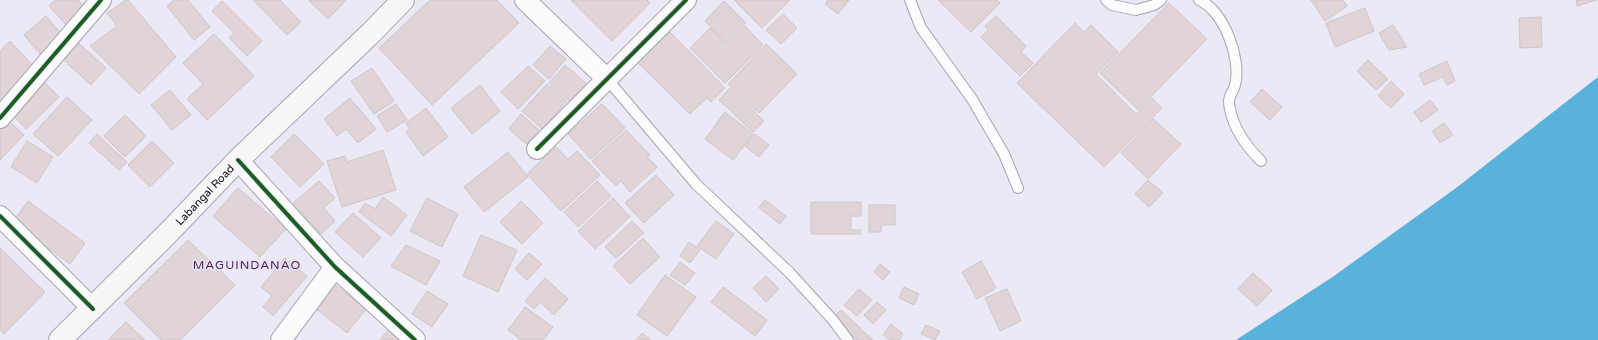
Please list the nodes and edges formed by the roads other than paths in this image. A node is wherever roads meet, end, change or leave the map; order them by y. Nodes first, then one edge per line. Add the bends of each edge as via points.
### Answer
1 (101, 0) edge
2 (403, 0) edge
3 (525, 0) edge
4 (686, 0) edge
5 (910, 0) edge
6 (1106, 0) edge
7 (1161, 0) edge
8 (1199, 0) edge
9 (607, 80) junction
10 (0, 118) edge
11 (537, 148) dead end
12 (238, 160) junction
13 (1261, 161) dead end
14 (1018, 188) dead end
15 (0, 216) edge
16 (335, 267) junction
17 (93, 309) junction
18 (60, 340) edge
19 (281, 340) edge
20 (415, 340) edge
21 (848, 340) edge

1 - 10 street
2 - 12 main road, Labangal Road
3 - 9 street
4 - 9 street
5 - 14 lane via 921,28 972,100 1004,154
6 - 7 lane via 1112,5 1136,10
8 - 13 lane via 1217,14 1226,30 1236,67 1234,86 1230,94 1230,110 1247,147
9 - 11 street
9 - 21 lane via 696,184 790,273
12 - 16 street
12 - 17 main road, Labangal Road
15 - 17 street
16 - 19 street
16 - 20 street
17 - 18 main road, Labangal Road

